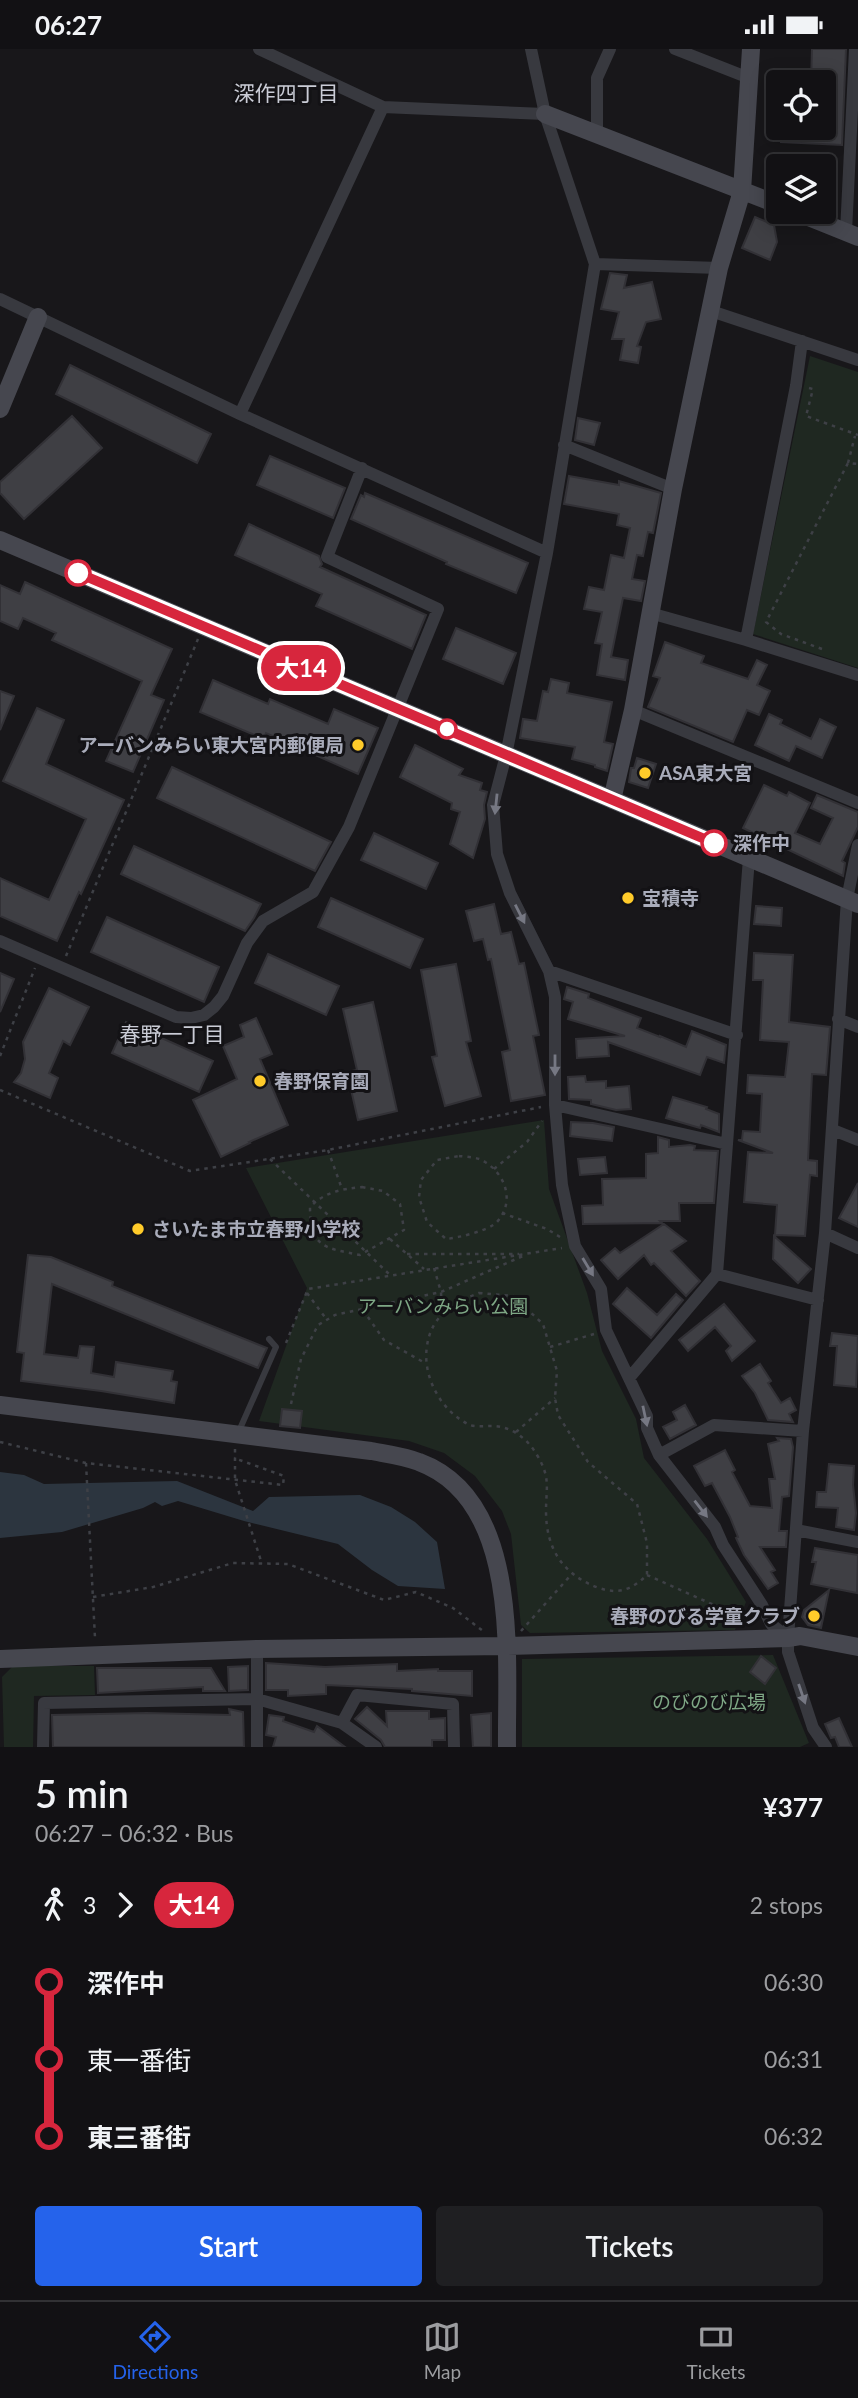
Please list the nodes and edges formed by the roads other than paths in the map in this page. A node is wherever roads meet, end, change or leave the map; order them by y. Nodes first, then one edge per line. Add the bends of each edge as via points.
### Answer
1 (258, 49) edge
2 (531, 49) edge
3 (610, 49) edge
4 (675, 49) edge
5 (751, 49) edge
6 (855, 49) edge
7 (749, 78) junction
8 (383, 107) junction
9 (856, 108) edge
10 (545, 114) junction
11 (597, 135) junction
12 (742, 191) junction
13 (766, 200) edge
14 (827, 224) edge
15 (852, 234) edge
16 (595, 264) junction
17 (719, 268) junction
18 (0, 299) edge
19 (711, 311) junction
20 (38, 317) junction
21 (802, 341) junction
22 (858, 360) edge
23 (0, 409) edge
24 (240, 414) junction
25 (564, 445) junction
26 (362, 468) junction
27 (673, 489) junction
28 (0, 540) edge
29 (547, 553) junction
30 (650, 613) junction
31 (746, 640) junction
32 (858, 675) edge
33 (397, 708) junction
34 (633, 710) junction
35 (506, 755) junction
36 (612, 800) junction
37 (858, 803) edge
38 (858, 845) edge
39 (749, 858) junction
40 (852, 902) edge
41 (0, 941) edge
42 (549, 971) junction
43 (838, 1019) junction
44 (858, 1027) edge
45 (737, 1035) junction
46 (555, 1105) junction
47 (833, 1130) junction
48 (858, 1140) edge
49 (727, 1144) junction
50 (825, 1233) junction
51 (858, 1248) edge
52 (717, 1273) junction
53 (818, 1300) junction
54 (269, 1339) dead end
55 (630, 1377) junction
56 (0, 1405) edge
57 (803, 1431) junction
58 (237, 1436) junction
59 (659, 1455) junction
60 (796, 1530) junction
61 (858, 1542) edge
62 (788, 1638) junction
63 (506, 1646) junction
64 (858, 1647) edge
65 (257, 1649) junction
66 (0, 1659) edge
67 (257, 1699) junction
68 (342, 1723) junction
69 (43, 1747) edge
70 (257, 1747) edge
71 (376, 1747) edge
72 (454, 1747) edge
73 (507, 1747) edge
74 (826, 1747) edge

1 - 8 street
2 - 10 street
3 - 11 street via 597,78
4 - 7 street
5 - 7 street
6 - 9 street
7 - 12 street
8 - 10 street
8 - 24 street
9 - 15 street
10 - 11 street
10 - 16 street
11 - 12 street
12 - 13 street
12 - 17 street
14 - 15 street
16 - 17 street
16 - 25 street
17 - 19 street
18 - 20 street
19 - 21 street
19 - 27 street
20 - 23 street
20 - 24 street
21 - 22 street
21 - 31 street
24 - 26 street
25 - 27 street
25 - 29 street
26 - 29 street
26 - 33 street via 327,557 438,609
27 - 30 street
28 - 33 street
29 - 35 street
30 - 31 street
30 - 34 street
31 - 32 street
33 - 35 street
33 - 41 street via 349,827 313,892 263,921 222,996 204,1015 176,1017
34 - 36 street
34 - 37 street
35 - 36 street
35 -> 42 street via 494,805 497,854 510,893
36 - 39 street
38 - 40 street
39 - 40 street
39 - 45 street
40 - 43 street
42 - 45 street
42 -> 46 street via 555,997
43 - 44 street
43 - 47 street
45 - 49 street
46 - 49 street
46 -> 55 street via 562,1185 575,1246 601,1289 606,1330
47 - 48 street
47 - 50 street
49 - 52 street
50 - 51 street
50 - 53 street
52 - 53 street
52 - 55 street
53 - 57 street
54 - 58 lane via 276,1347
55 -> 59 street
56 - 58 street
57 - 59 street via 714,1425
57 - 60 street
58 - 63 street via 371,1451 420,1462 440,1473 472,1505 484,1525 498,1565
59 -> 62 street via 715,1527 771,1625
60 - 61 street
60 - 62 street
62 - 63 street
62 - 64 street via 800,1636
62 -> 74 street via 788,1652 813,1728
63 - 65 street
63 - 73 street
65 - 66 street
65 - 67 street
67 - 68 street
67 - 69 street via 44,1703
67 - 70 street
68 - 71 street
68 - 72 street via 356,1695 453,1704

